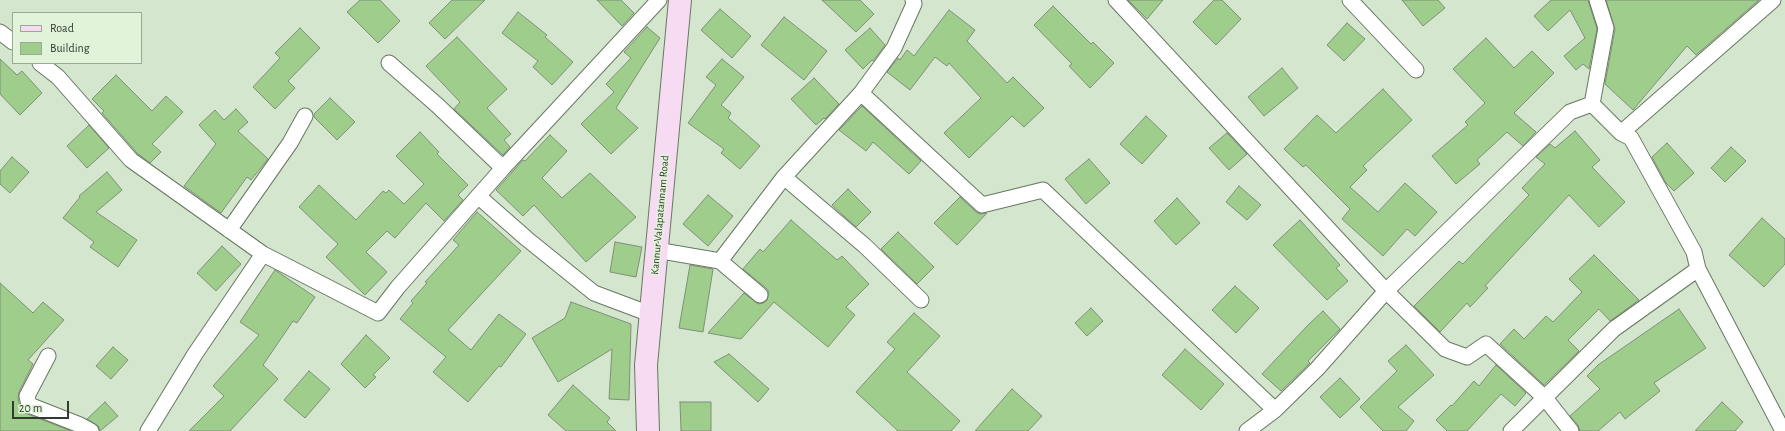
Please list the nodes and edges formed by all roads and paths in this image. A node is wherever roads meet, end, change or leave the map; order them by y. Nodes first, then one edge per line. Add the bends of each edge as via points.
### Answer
1 (913, 0) edge
2 (1116, 0) edge
3 (1350, 0) edge
4 (1597, 0) edge
5 (1773, 0) edge
6 (669, 1) edge
7 (389, 63) dead end
8 (41, 64) edge
9 (1416, 70) dead end
10 (862, 93) junction
11 (1592, 104) junction
12 (305, 116) dead end
13 (1621, 133) junction
14 (503, 168) junction
15 (784, 177) junction
16 (478, 196) junction
17 (229, 230) junction
18 (656, 250) junction
19 (263, 254) junction
20 (720, 261) junction
21 (1698, 269) junction
22 (1386, 291) junction
23 (760, 295) dead end
24 (921, 300) dead end
25 (650, 314) junction
26 (48, 356) dead end
27 (1545, 398) junction
28 (1275, 410) junction
29 (91, 431) edge
30 (148, 431) edge
31 (648, 431) edge
32 (1247, 431) edge
33 (1511, 431) edge
34 (1571, 431) edge
35 (1784, 431) edge

1 - 10 street via 914,4 894,48
2 - 22 street
3 - 9 street
4 - 11 street via 1606,28
5 - 13 street
6 - 14 street
6 - 18 main road, Kannur-Valapatannam Road
7 - 14 street
8 - 17 street via 58,77 131,160
10 - 15 street
10 - 28 street via 982,205 1043,190
11 - 13 street
11 - 22 street via 1570,112
12 - 17 street via 290,143
13 - 21 street via 1631,138 1694,252
14 - 16 street
15 - 20 street
15 - 24 street via 864,246
16 - 19 street via 378,313
16 - 25 street via 594,293
17 - 19 street
18 - 20 street
18 - 25 main road, Kannur-Valapatannam Road
19 - 30 street via 194,354
20 - 23 street
21 - 27 street via 1614,329
21 - 35 street
22 - 27 street via 1445,349 1467,357 1486,344
22 - 28 street via 1317,369
25 - 31 main road, Kannur-Valapatannam Road via 646,365
26 - 29 street via 28,396 29,405
27 - 33 street
27 - 34 street
28 - 32 street

